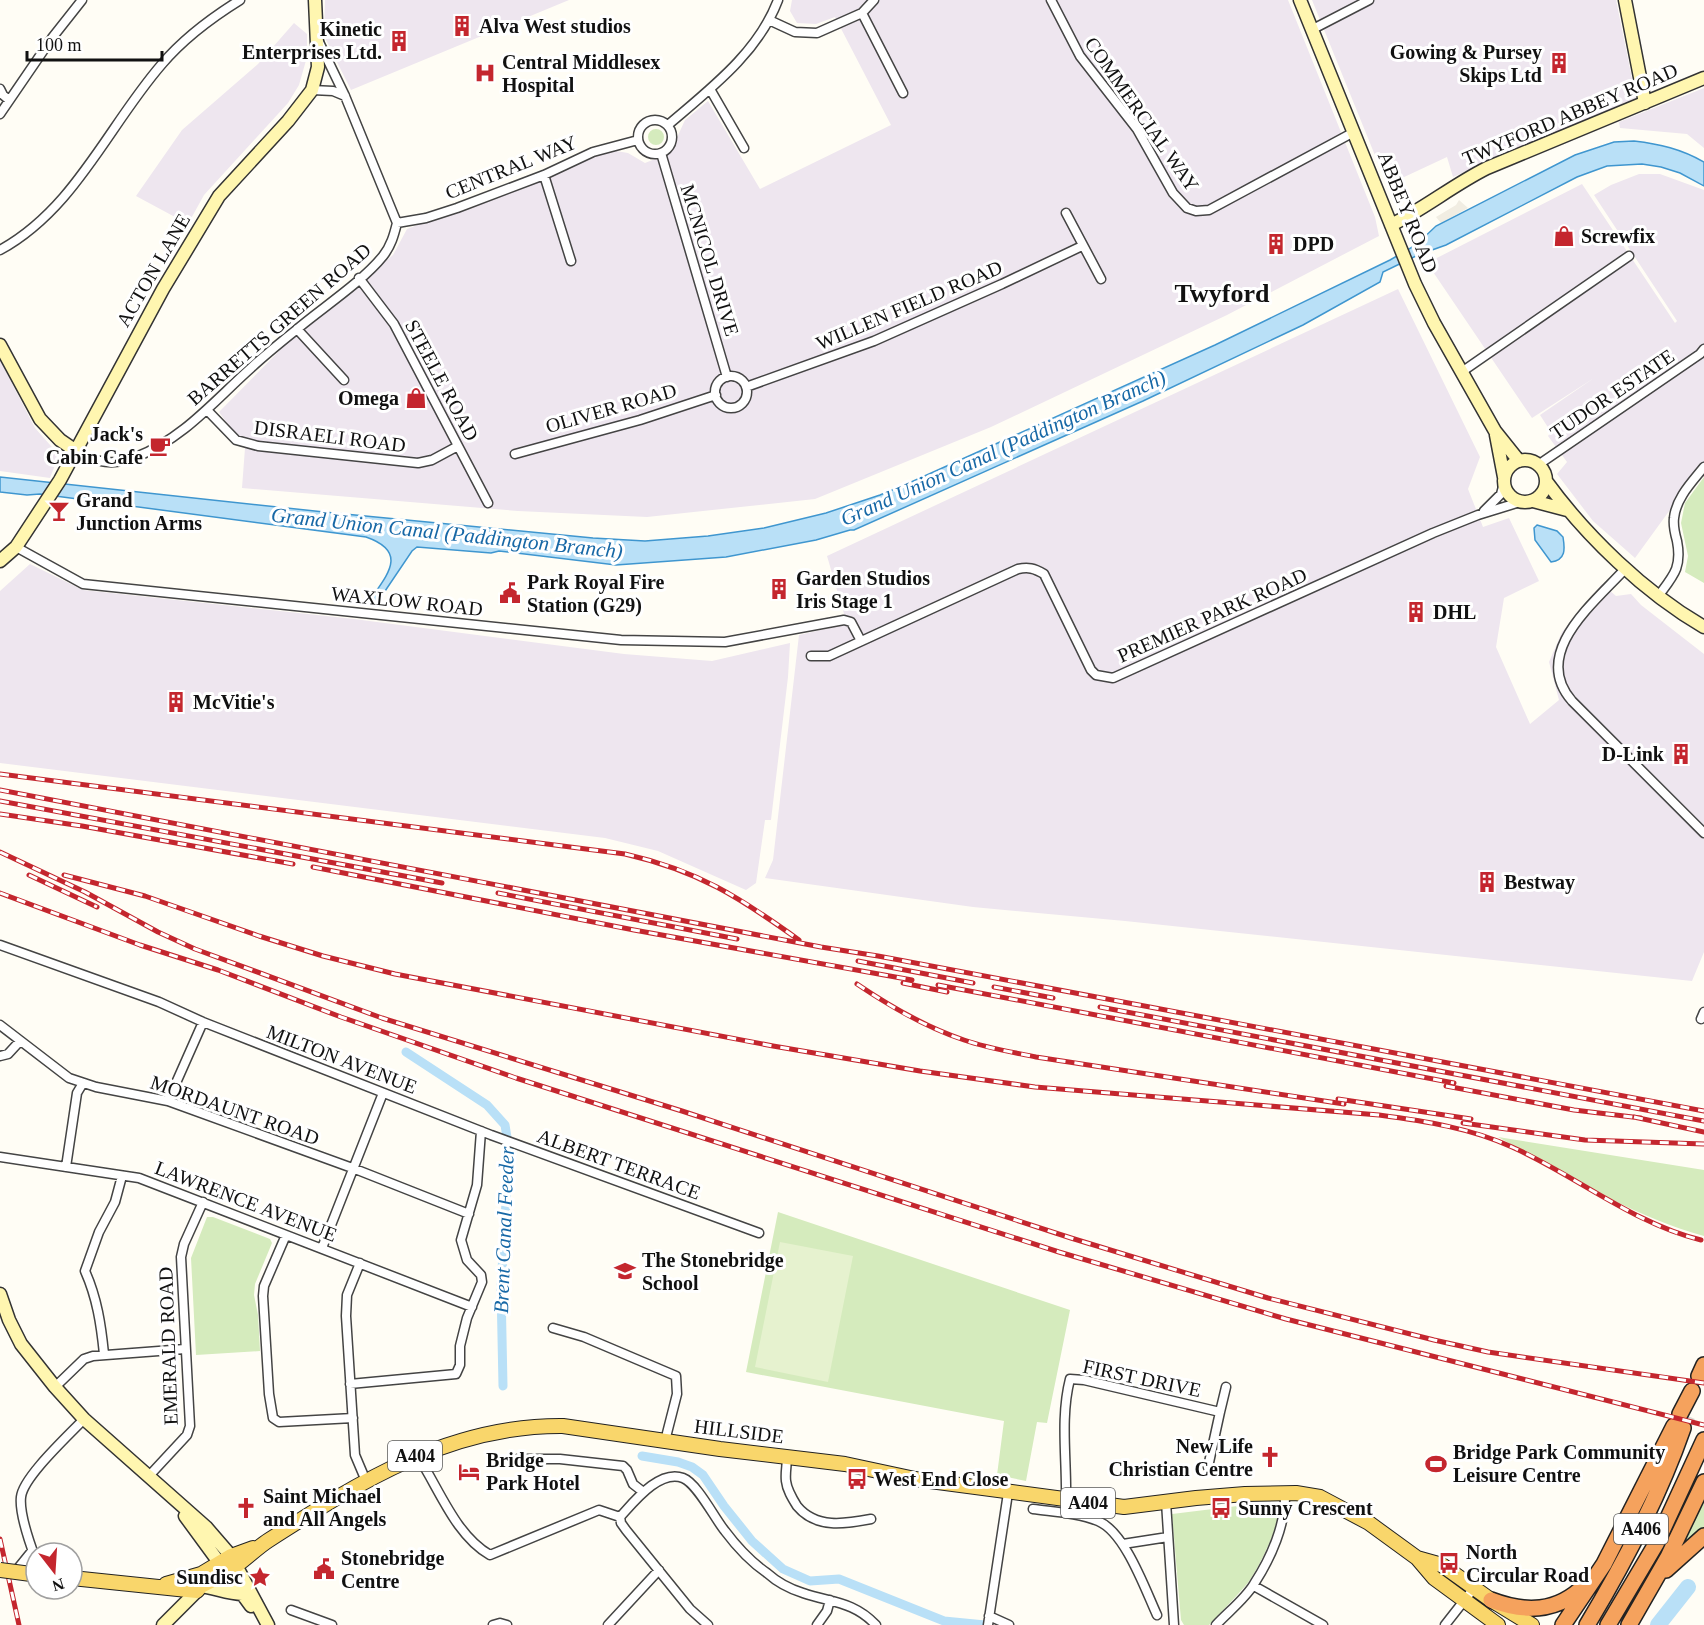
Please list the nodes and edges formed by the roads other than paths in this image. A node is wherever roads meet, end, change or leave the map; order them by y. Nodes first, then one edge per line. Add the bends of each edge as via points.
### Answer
1 (82, 0) edge
2 (240, 0) edge
3 (315, 0) edge
4 (778, 0) edge
5 (874, 0) edge
6 (1051, 0) edge
7 (1300, 0) edge
8 (1369, 0) edge
9 (1625, 0) edge
10 (862, 13) junction
11 (769, 20) junction
12 (1313, 28) junction
13 (316, 36) junction
14 (1704, 78) edge
15 (0, 89) edge
16 (710, 89) junction
17 (312, 90) junction
18 (903, 93) dead end
19 (345, 96) junction
20 (9, 100) junction
21 (1645, 103) junction
22 (0, 114) edge
23 (668, 125) junction
24 (1354, 132) junction
25 (638, 140) junction
26 (744, 148) dead end
27 (661, 153) junction
28 (544, 175) junction
29 (1066, 213) dead end
30 (397, 223) junction
31 (1391, 225) junction
32 (1082, 246) junction
33 (0, 250) edge
34 (1629, 256) dead end
35 (571, 261) dead end
36 (359, 278) junction
37 (1101, 279) dead end
38 (297, 329) junction
39 (0, 345) edge
40 (1704, 349) edge
41 (1463, 371) junction
42 (728, 377) junction
43 (344, 380) dead end
44 (746, 387) junction
45 (716, 395) junction
46 (207, 410) junction
47 (1496, 431) junction
48 (458, 446) junction
49 (76, 451) junction
50 (515, 454) dead end
51 (1519, 461) junction
52 (1538, 465) junction
53 (1704, 467) edge
54 (1504, 480) junction
55 (1546, 481) junction
56 (1533, 501) junction
57 (1520, 502) junction
58 (488, 503) dead end
59 (1567, 510) junction
60 (1478, 515) junction
61 (16, 547) junction
62 (0, 561) edge
63 (1625, 569) junction
64 (1659, 595) junction
65 (1690, 619) junction
66 (1704, 627) edge
67 (1704, 633) edge
68 (861, 641) junction
69 (811, 656) dead end
70 (1704, 833) edge
71 (0, 945) edge
72 (203, 1022) junction
73 (0, 1025) edge
74 (20, 1041) junction
75 (0, 1056) edge
76 (83, 1083) junction
77 (383, 1093) junction
78 (168, 1101) junction
79 (468, 1126) joint
80 (481, 1131) junction
81 (0, 1157) edge
82 (66, 1167) junction
83 (355, 1169) junction
84 (122, 1176) junction
85 (203, 1202) junction
86 (469, 1214) junction
87 (759, 1233) dead end
88 (286, 1235) junction
89 (322, 1248) junction
90 (360, 1263) junction
91 (0, 1294) edge
92 (472, 1307) junction
93 (5, 1322) edge
94 (553, 1328) dead end
95 (185, 1349) junction
96 (104, 1354) junction
97 (350, 1384) junction
98 (55, 1387) junction
99 (1226, 1387) dead end
100 (1694, 1392) dead end
101 (1220, 1412) junction
102 (353, 1418) junction
103 (84, 1419) junction
104 (1681, 1421) junction
105 (1704, 1440) edge
106 (666, 1441) junction
107 (417, 1455) junction
108 (787, 1457) junction
109 (517, 1459) dead end
110 (1208, 1467) dead end
111 (148, 1477) junction
112 (366, 1481) junction
113 (1704, 1482) edge
114 (642, 1491) junction
115 (1008, 1493) junction
116 (1285, 1493) junction
117 (1066, 1500) junction
118 (1166, 1502) junction
119 (1034, 1509) dead end
120 (620, 1517) junction
121 (871, 1520) dead end
122 (1704, 1536) edge
123 (1168, 1537) junction
124 (30, 1541) edge
125 (1123, 1544) junction
126 (1417, 1558) junction
127 (24, 1562) edge
128 (228, 1564) junction
129 (1604, 1564) junction
130 (0, 1570) edge
131 (659, 1570) junction
132 (15, 1572) junction
133 (24, 1573) edge
134 (84, 1579) edge
135 (155, 1586) junction
136 (1254, 1586) junction
137 (199, 1588) junction
138 (1474, 1588) junction
139 (1650, 1588) junction
140 (242, 1594) junction
141 (830, 1600) junction
142 (1491, 1600) junction
143 (1464, 1601) junction
144 (291, 1610) dead end
145 (1157, 1615) dead end
146 (989, 1621) edge
147 (1632, 1622) edge
148 (163, 1625) edge
149 (267, 1625) edge
150 (332, 1625) edge
151 (493, 1625) edge
152 (507, 1625) edge
153 (608, 1625) edge
154 (708, 1625) edge
155 (817, 1625) edge
156 (876, 1625) edge
157 (1009, 1625) edge
158 (1174, 1625) edge
159 (1216, 1625) edge
160 (1323, 1625) edge
161 (1445, 1625) edge
162 (1498, 1625) edge
163 (1533, 1625) edge
164 (1563, 1625) edge
165 (1587, 1625) edge
166 (1608, 1625) edge

1 - 20 street
2 - 33 street via 180,44 65,196 40,221
3 - 13 street, ACTON LANE
4 - 11 street
5 - 10 street
6 - 24 street, COMMERCIAL WAY via 1080,56 1137,129 1173,193 1187,208 1209,210
7 - 12 street, ABBEY ROAD
8 - 12 street
9 - 21 street
10 - 11 street via 817,33 805,34
10 - 18 street
11 - 16 street via 742,57
12 - 24 street, ABBEY ROAD
13 - 17 street, ACTON LANE via 318,68
13 - 19 street
14 - 21 street, TWYFORD ABBEY ROAD
15 - 20 street
16 - 23 street
16 - 26 street
17 - 19 street
17 - 49 street, ACTON LANE via 219,196 163,289
19 - 30 street
20 - 22 street
21 - 31 street, TWYFORD ABBEY ROAD via 1486,168
23 - 25 street via 659,120 646,122 638,131
23 - 27 street via 671,142
24 - 31 street, ABBEY ROAD
25 - 27 street via 646,152
25 - 28 street, CENTRAL WAY via 593,152
27 - 42 street, MCNICOL DRIVE
28 - 30 street, CENTRAL WAY via 457,208
28 - 35 street
29 - 32 street
30 - 36 street, BARRETTS GREEN ROAD via 384,255
31 - 41 street, ABBEY ROAD via 1434,323
32 - 37 street
32 - 44 street, WILLEN FIELD ROAD via 874,341
34 - 41 street
36 - 38 street, BARRETTS GREEN ROAD
36 - 48 street, STEELE ROAD via 394,324
38 - 43 street
38 - 46 street, BARRETTS GREEN ROAD
39 - 49 street via 40,419
40 - 52 street, TUDOR ESTATE
41 - 47 street, ABBEY ROAD
42 - 44 street via 741,379
42 - 45 street via 719,382
44 - 45 street via 744,402 736,407 725,407
45 - 50 street, OLIVER ROAD
46 - 48 street, DISRAELI ROAD via 236,440 258,446 418,463
46 - 49 street, BARRETTS GREEN ROAD via 171,438 134,458 103,462
47 - 51 street, ABBEY ROAD
47 - 54 street, ABBEY ROAD
48 - 58 street, STEELE ROAD
49 - 61 street, ACTON LANE
51 - 52 street
51 - 54 street via 1511,465
52 - 55 street
53 - 64 street via 1678,501 1674,518 1678,567
54 - 57 street via 1509,496
54 - 60 street, PREMIER PARK ROAD via 1498,498
55 - 56 street via 1543,492
55 - 59 street
56 - 57 street
56 - 59 street
57 - 60 street, PREMIER PARK ROAD
59 - 63 street
60 - 68 street, PREMIER PARK ROAD via 1113,678 1091,670 1044,574 1028,567
61 - 62 street, ACTON LANE
61 - 68 street, WAXLOW ROAD via 83,584 621,640 724,642 844,620 851,622
63 - 64 street
63 - 70 street via 1567,633 1557,660 1560,684 1572,701
64 - 65 street
65 - 66 street
65 - 67 street
68 - 69 street, PREMIER PARK ROAD via 829,656
71 - 72 street, MILTON AVENUE via 159,1002
72 - 77 street, MILTON AVENUE
72 - 78 street
73 - 74 street, MORDAUNT ROAD
74 - 75 street via 8,1054
74 - 76 street, MORDAUNT ROAD via 69,1078
76 - 78 street, MORDAUNT ROAD
76 - 82 street via 77,1093
77 - 79 street, MILTON AVENUE
77 - 83 street
78 - 83 street, MORDAUNT ROAD
79 - 80 street, ALBERT TERRACE
80 - 86 street via 477,1185
80 - 87 street, ALBERT TERRACE
81 - 82 street, LAWRENCE AVENUE
82 - 84 street, LAWRENCE AVENUE
83 - 86 street, MORDAUNT ROAD
83 - 89 street
84 - 85 street, LAWRENCE AVENUE via 139,1178
84 - 96 street via 85,1271 96,1295
85 - 88 street, LAWRENCE AVENUE
85 - 95 street, EMERALD ROAD via 181,1257
86 - 92 street via 461,1240 467,1260 481,1275 482,1282
88 - 89 street, LAWRENCE AVENUE
88 - 102 street via 263,1296 273,1418 279,1422
89 - 90 street, LAWRENCE AVENUE
90 - 92 street, LAWRENCE AVENUE
90 - 97 street via 346,1304
91 - 93 street
92 - 97 street via 456,1374
93 - 98 street
94 - 106 street via 676,1376 677,1394
95 - 96 street
95 - 111 street, EMERALD ROAD via 190,1426 187,1435
96 - 98 street via 84,1359
97 - 102 street
98 - 103 street
99 - 101 street, FIRST DRIVE
100 - 104 highway, A406
101 - 110 street, FIRST DRIVE
101 - 117 street, FIRST DRIVE via 1070,1379 1064,1435
102 - 112 street via 355,1455
103 - 111 street
103 - 124 street via 32,1474 21,1496
104 - 129 highway, A406
104 - 165 highway, A406 via 1648,1514
105 - 166 highway, A406 via 1656,1544
106 - 107 main road, HILLSIDE / A404 via 537,1425 485,1433
106 - 108 main road, HILLSIDE / A404
107 - 112 main road, HILLSIDE / A404
107 - 120 street via 457,1522 478,1548 490,1555 599,1510
108 - 115 main road, HILLSIDE / A404
108 - 121 street via 787,1488 802,1511 819,1521 837,1524
109 - 114 street via 623,1466
111 - 128 street via 174,1500
112 - 128 main road, HILLSIDE / A404
113 - 139 highway, A406
114 - 120 street
114 - 141 street via 672,1477 682,1478 726,1533 767,1574 803,1593
115 - 117 main road, HILLSIDE / A404
115 - 146 street
116 - 118 main road, HILLSIDE / A404
116 - 126 main road, A404 via 1320,1497 1333,1503
116 - 136 street via 1280,1528
117 - 118 main road, HILLSIDE / A404 via 1124,1508
118 - 123 street
119 - 125 street via 1101,1522
120 - 131 street
122 - 139 highway
123 - 125 street
123 - 158 street
125 - 145 street
126 - 138 main road, A404 via 1442,1565
126 - 143 main road, A404 via 1434,1578
127 - 132 street
128 - 135 main road, A404 via 189,1579
128 - 137 main road, A404
128 - 140 street
128 - 149 street
129 - 142 highway, A406 via 1568,1598 1549,1606 1511,1608
129 - 164 highway, A406
130 - 132 main road, bridge
131 - 153 street
131 - 154 street
132 - 133 main road, bridge
134 - 135 main road, A404
135 - 137 main road, A404
136 - 159 street
136 - 160 street
137 - 140 street
137 - 148 street
138 - 142 main road, A404
138 - 143 street
139 - 147 highway, A406
140 - 149 street
141 - 155 street
141 - 156 street via 863,1612
142 - 163 main road, A404
143 - 161 street
143 - 162 main road, A404
144 - 150 street
146 - 157 street
151 - 152 street

